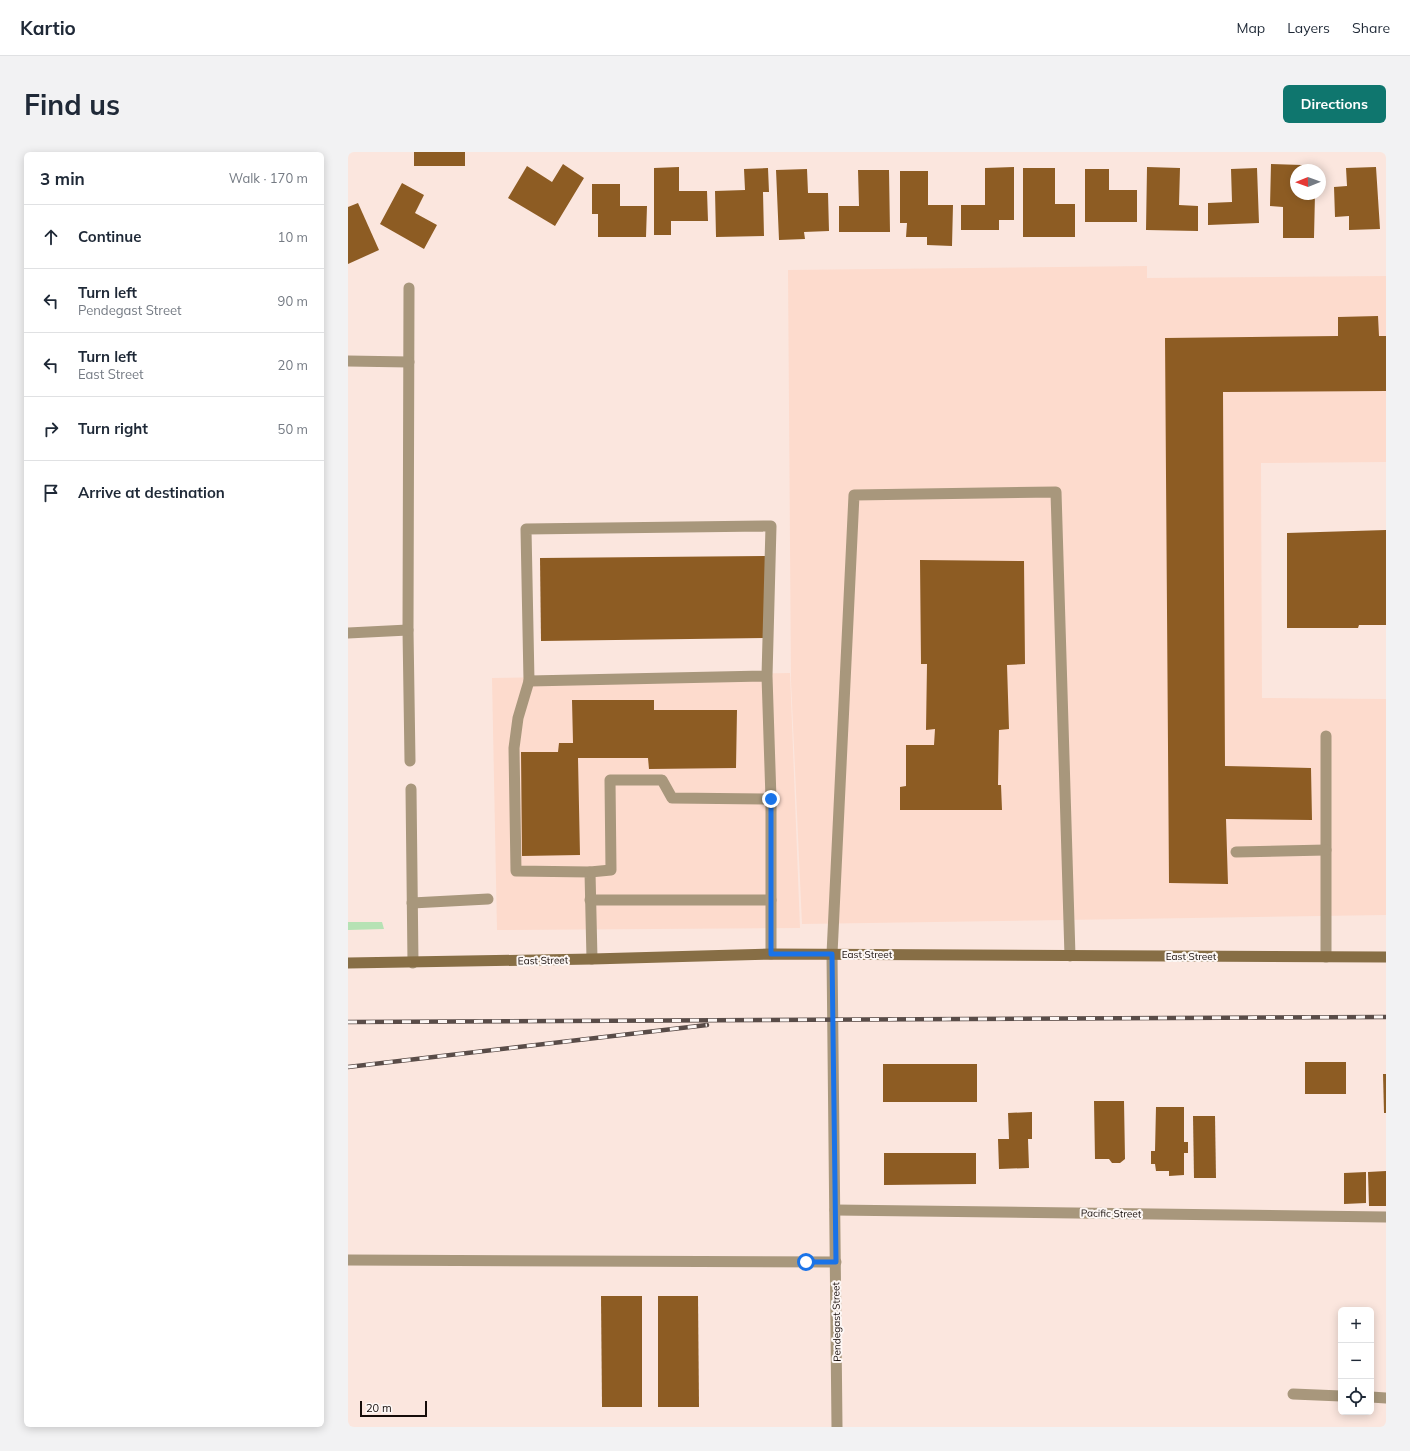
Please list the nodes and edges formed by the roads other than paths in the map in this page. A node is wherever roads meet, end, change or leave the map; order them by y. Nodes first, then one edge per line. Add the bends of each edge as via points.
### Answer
1 (410, 288) dead end
2 (348, 361) edge
3 (409, 362) junction
4 (408, 630) junction
5 (348, 633) edge
6 (767, 676) junction
7 (529, 681) junction
8 (1326, 736) dead end
9 (410, 761) dead end
10 (411, 789) dead end
11 (771, 799) junction
12 (1326, 850) junction
13 (1236, 852) dead end
14 (590, 872) junction
15 (488, 899) dead end
16 (590, 900) junction
17 (771, 900) junction
18 (412, 903) junction
19 (771, 954) junction
20 (832, 954) junction
21 (1070, 956) junction
22 (1386, 956) edge
23 (1326, 957) junction
24 (592, 959) junction
25 (348, 963) edge
26 (413, 963) junction
27 (835, 1210) junction
28 (1386, 1217) edge
29 (348, 1260) edge
30 (836, 1262) junction
31 (1293, 1394) dead end
32 (1338, 1396) edge
33 (1374, 1398) edge
34 (1386, 1398) edge
35 (837, 1427) edge

1 - 3 street
2 - 3 street
3 - 4 street
4 - 5 street
4 - 9 street
6 - 7 street
6 - 7 street via 771,526 526,529
6 - 11 street
7 - 14 street via 518,718 514,748 516,871
8 - 12 street
10 - 18 street
11 - 14 street via 672,798 662,780 610,780 611,870
11 - 17 street
12 - 13 street
12 - 23 street
14 - 16 street
15 - 18 street
16 - 17 street
16 - 24 street
17 - 19 street
18 - 26 street
19 - 20 main road, East Street
19 - 24 main road, East Street
20 - 21 main road, East Street
20 - 21 street, Pendegast Street via 854,495 1056,492
20 - 27 street, Pendegast Street
21 - 23 main road, East Street
22 - 23 main road, East Street
24 - 26 main road, East Street
25 - 26 main road, East Street
27 - 28 street, Pacific Street
27 - 30 street, Pendegast Street
29 - 30 street
30 - 35 street, Pendegast Street
31 - 32 street
33 - 34 street

